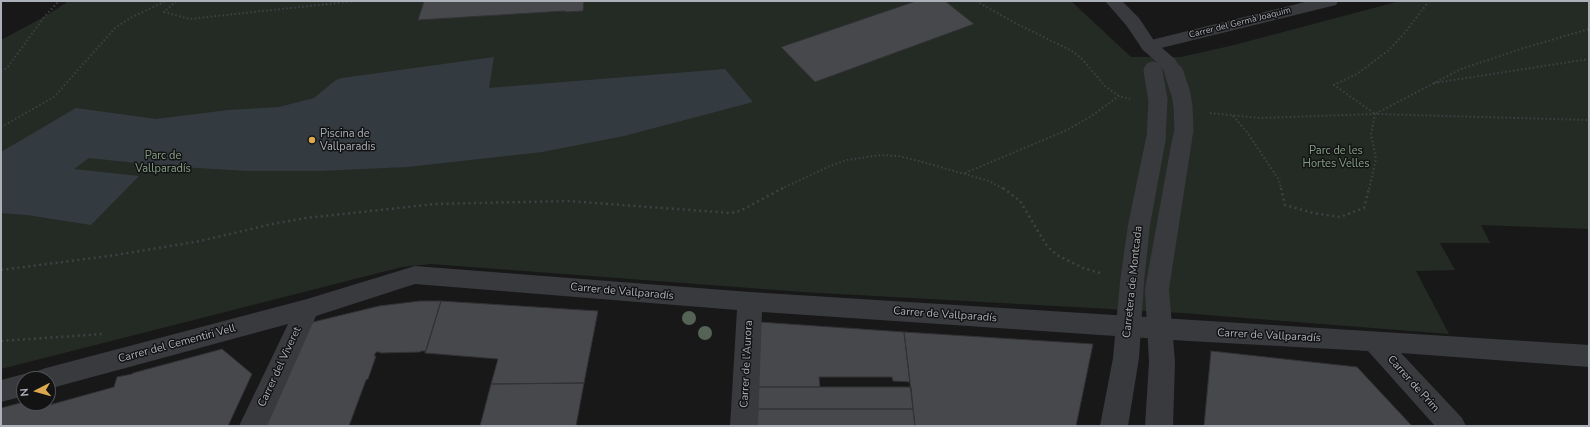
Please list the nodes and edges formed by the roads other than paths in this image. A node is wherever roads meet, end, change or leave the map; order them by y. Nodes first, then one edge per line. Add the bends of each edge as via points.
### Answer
1 (1113, 1) edge
2 (1330, 1) edge
3 (1149, 46) junction
4 (750, 302) junction
5 (307, 309) junction
6 (1128, 327) junction
7 (1159, 329) junction
8 (1374, 341) junction
9 (1589, 356) edge
10 (56, 376) edge
11 (16, 387) edge
12 (1, 391) edge
13 (253, 426) edge
14 (744, 426) edge
15 (1114, 426) edge
16 (1159, 426) edge
17 (1452, 426) edge

1 - 3 street via 1133,22
2 - 3 street, Carrer del Germà Joaquim
3 - 6 street, Carretera de Montcada, bridge via 1149,62 1158,100 1156,138 1139,225
3 - 7 street, bridge via 1169,63 1174,73 1181,94 1184,119 1179,165 1157,289
4 - 5 street, Carrer de Vallparadís via 415,275
4 - 6 street, Carrer de Vallparadís
4 - 14 street, Carrer de l'Aurora
5 - 10 street, Carrer del Cementiri Vell
5 - 13 street, Carrer del Viveret
6 - 7 street, Carrer de Vallparadís
6 - 15 street, Carretera de Montcada via 1126,358
7 - 8 street, Carrer de Vallparadís
7 - 16 street via 1162,362
8 - 9 street, Carrer de Vallparadís
8 - 17 street, Carrer de Prim
11 - 12 street

